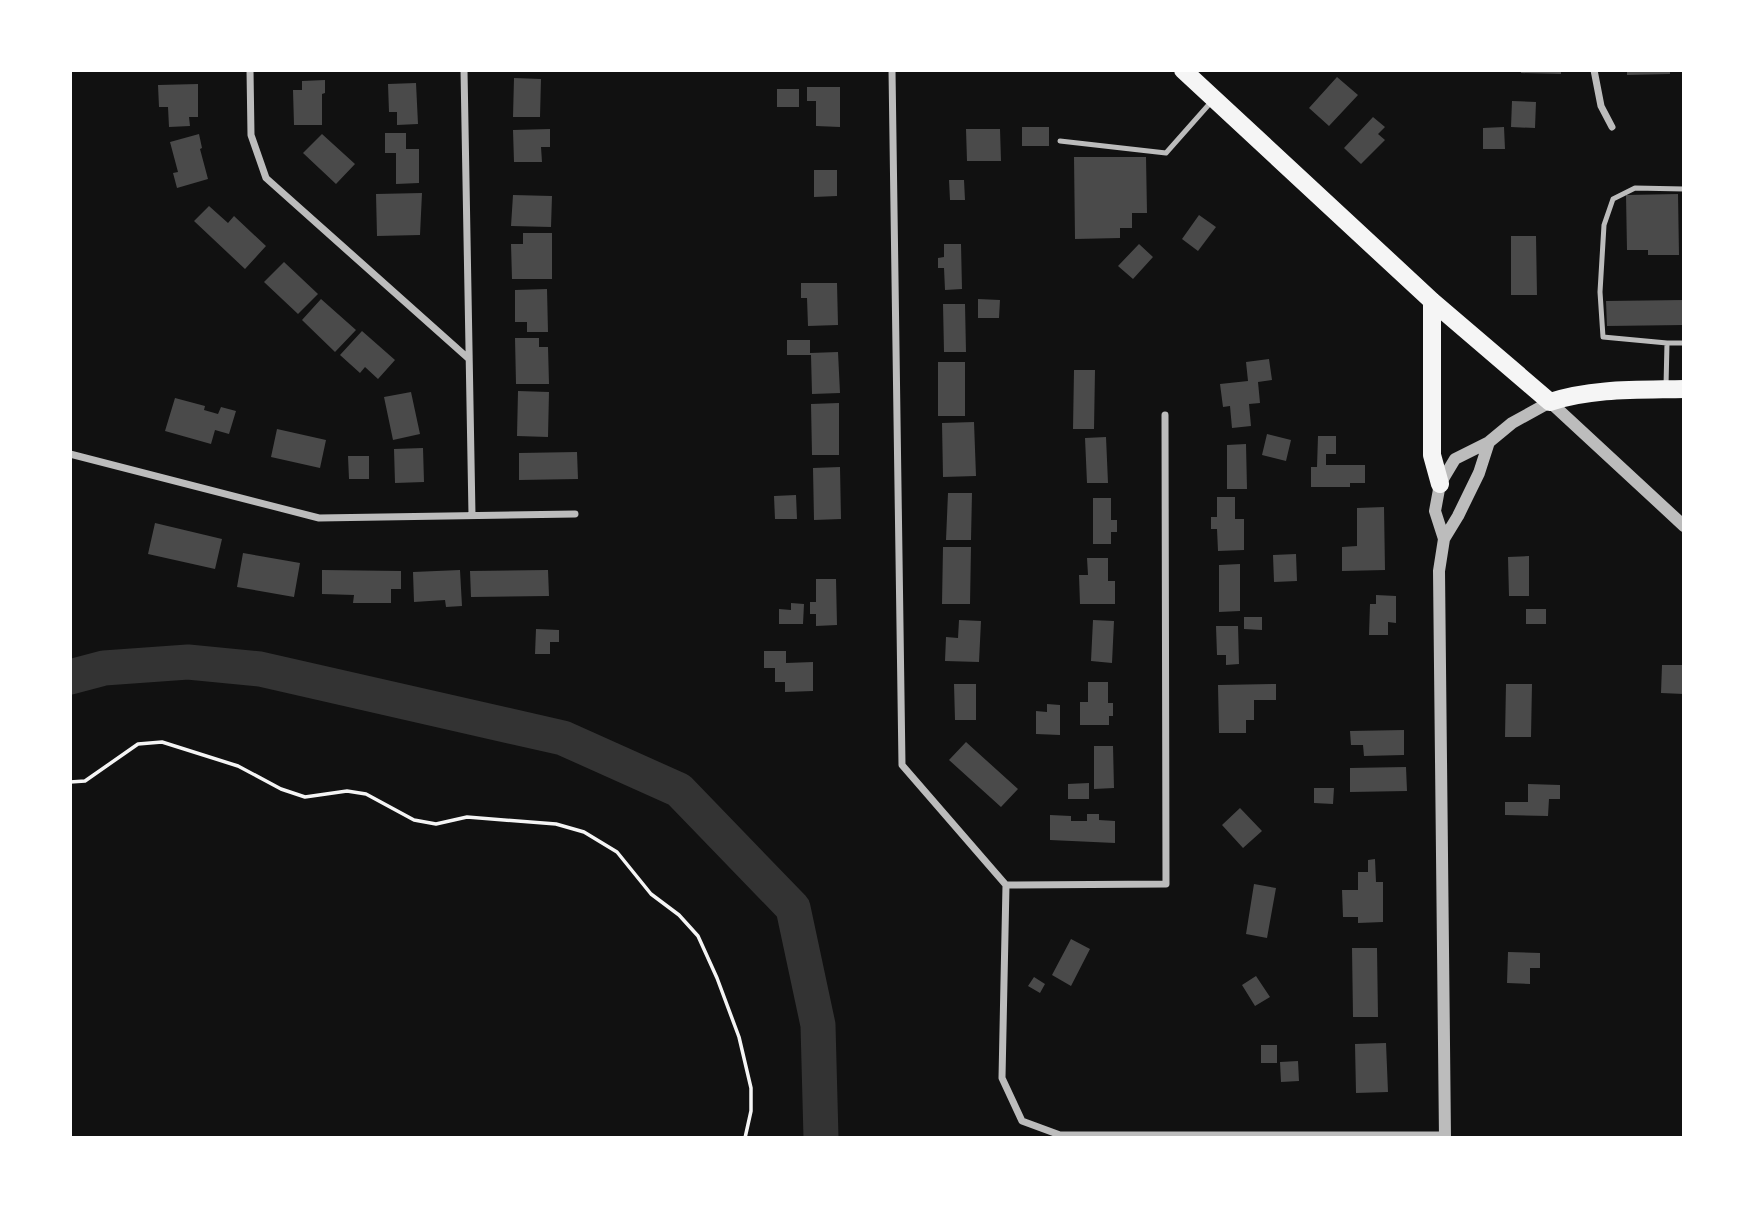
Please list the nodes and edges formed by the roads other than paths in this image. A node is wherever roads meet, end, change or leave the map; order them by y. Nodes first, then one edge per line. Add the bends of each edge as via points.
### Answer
1 (250, 70) edge
2 (464, 70) edge
3 (892, 70) edge
4 (1183, 70) edge
5 (1594, 70) edge
6 (1214, 98) junction
7 (1612, 127) dead end
8 (1059, 141) dead end
9 (1684, 189) edge
10 (1432, 301) junction
11 (1667, 343) junction
12 (1684, 343) edge
13 (469, 359) junction
14 (1675, 389) edge
15 (1550, 402) junction
16 (1165, 415) dead end
17 (1489, 442) junction
18 (70, 454) edge
19 (1440, 484) junction
20 (575, 514) dead end
21 (472, 515) junction
22 (1684, 526) edge
23 (1444, 539) junction
24 (1006, 885) junction
25 (1445, 1136) edge

1 - 13 street via 251,135 266,178
2 - 13 street
3 - 24 street via 902,765
4 - 6 main road
5 - 7 street via 1601,106
6 - 8 lane via 1166,153
6 - 10 main road
9 - 11 lane via 1635,188 1613,199 1604,225 1603,337
10 - 15 main road
10 - 19 main road via 1432,456
11 - 12 lane
11 - 14 lane
13 - 21 street
14 - 15 main road via 1573,394
15 - 17 street
15 - 22 street
16 - 24 street via 1166,884
17 - 19 street via 1455,459
17 - 23 street via 1479,473
18 - 21 street via 319,518
19 - 23 street via 1435,511
20 - 21 street
23 - 25 street via 1439,571
24 - 25 street via 1002,1078 1022,1121 1060,1135

